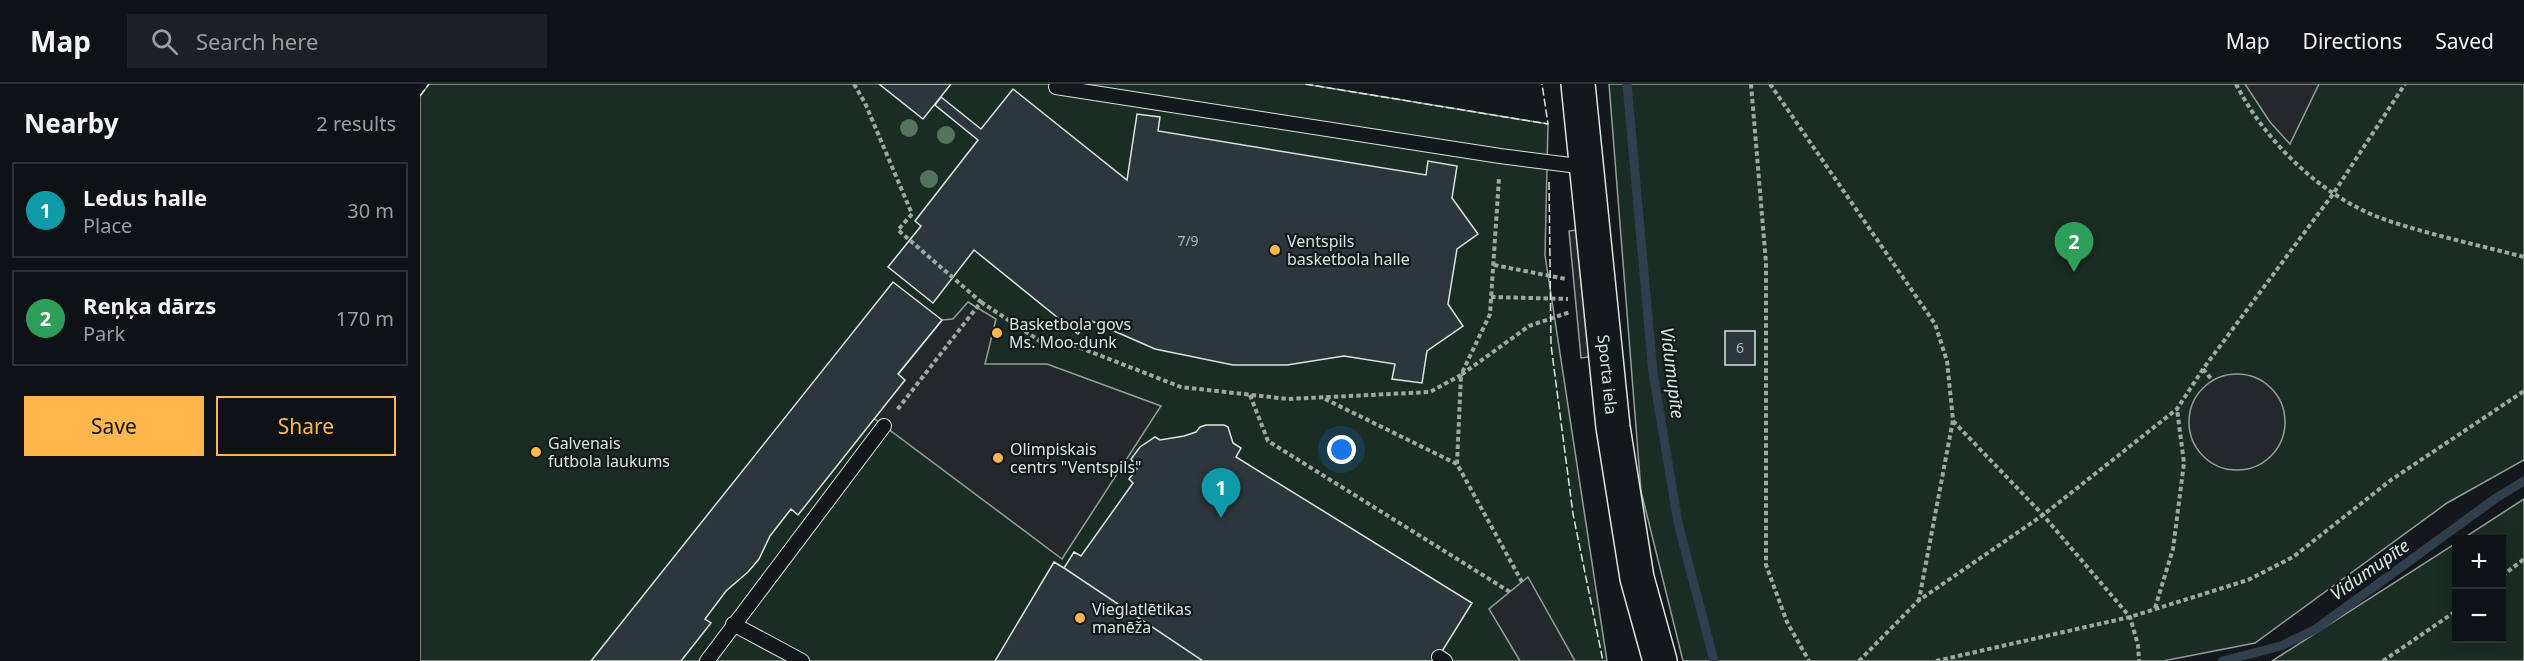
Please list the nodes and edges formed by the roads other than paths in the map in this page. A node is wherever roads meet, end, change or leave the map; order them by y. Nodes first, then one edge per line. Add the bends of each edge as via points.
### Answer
1 (1578, 84) edge
2 (1056, 87) dead end
3 (1586, 167) junction
4 (884, 426) road end
5 (733, 624) junction
6 (707, 661) edge
7 (802, 661) edge
8 (1660, 661) edge

1 - 3 street, Sporta iela
2 - 3 lane
3 - 8 street, Sporta iela via 1612,427 1637,578
4 - 5 lane
5 - 6 lane
5 - 7 lane

